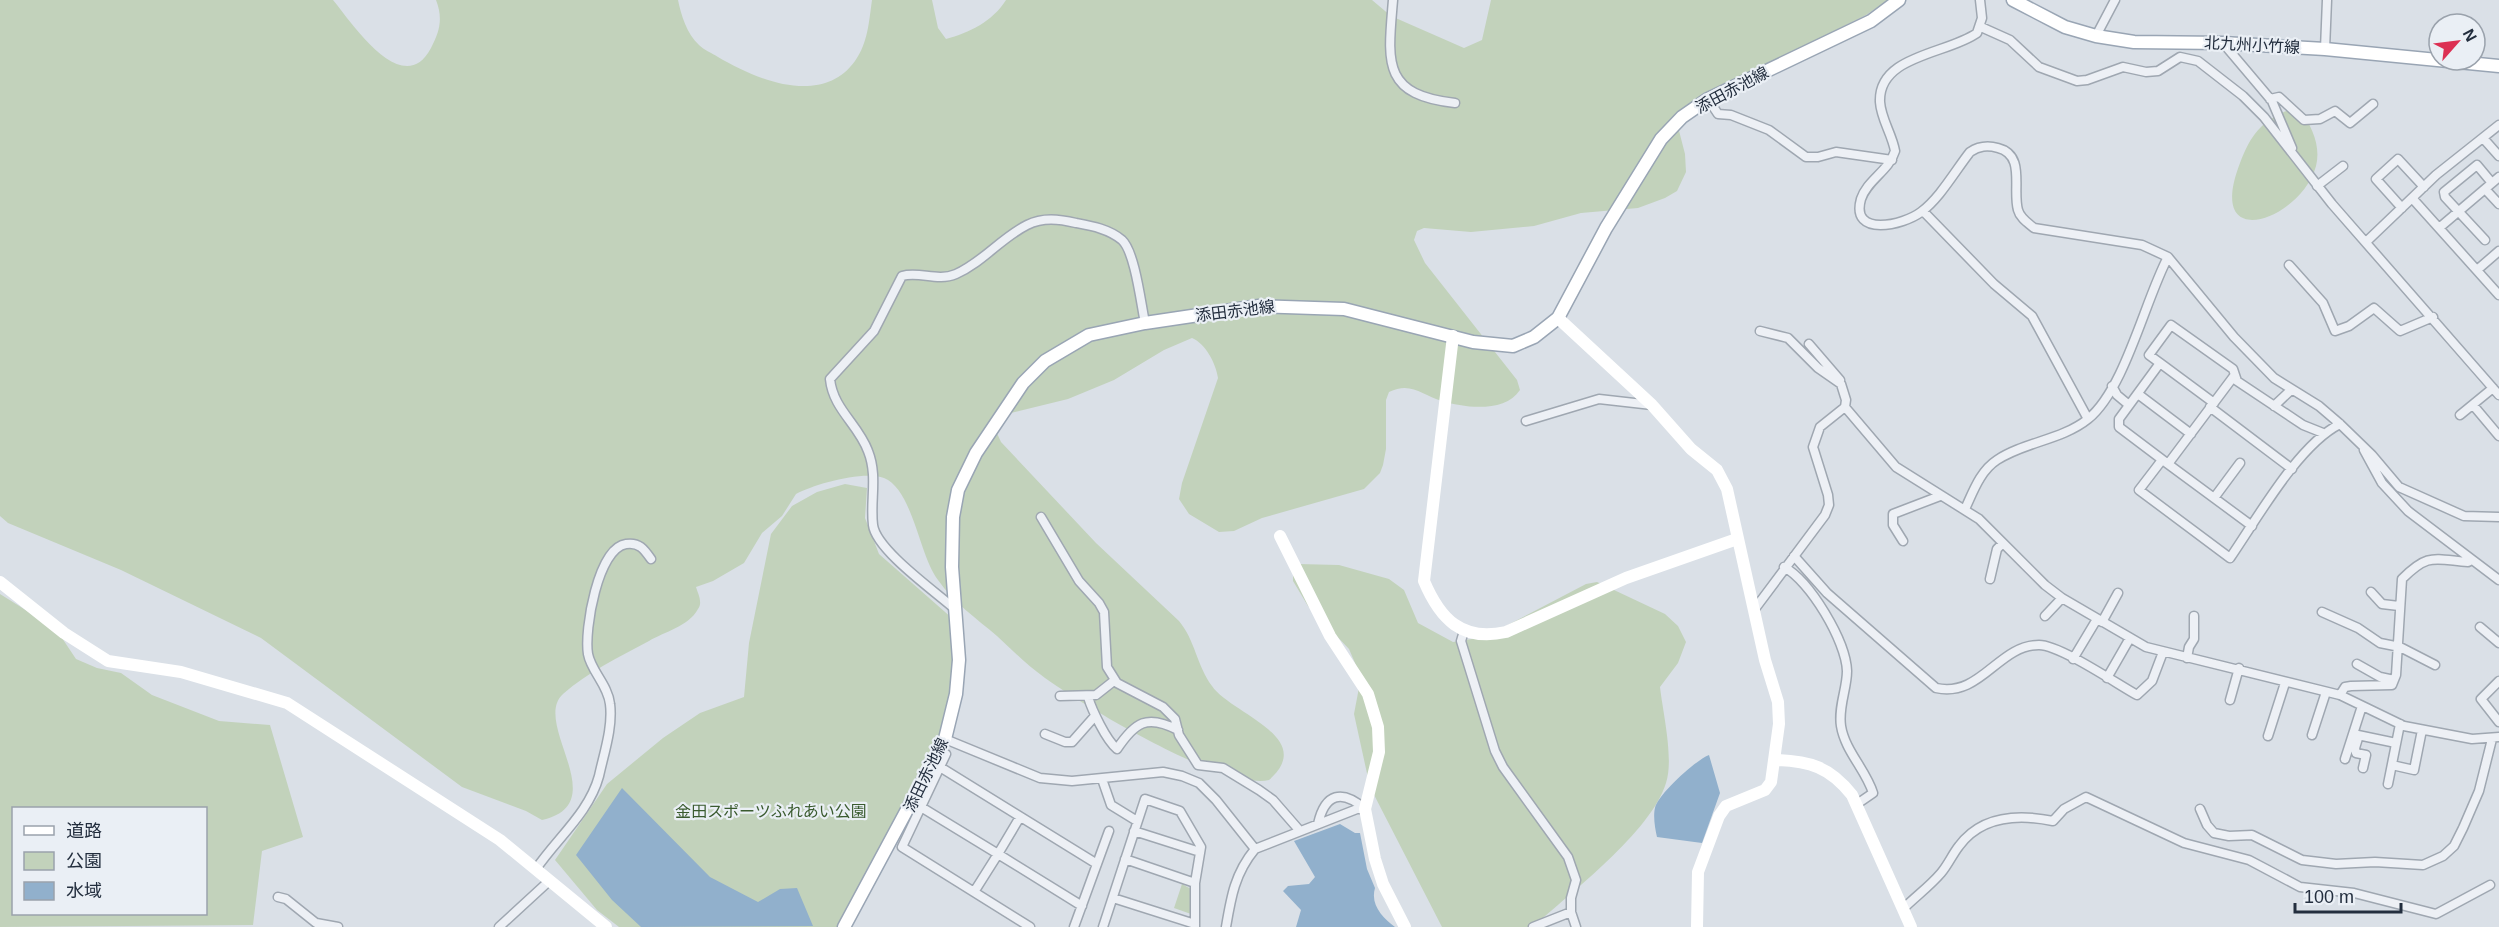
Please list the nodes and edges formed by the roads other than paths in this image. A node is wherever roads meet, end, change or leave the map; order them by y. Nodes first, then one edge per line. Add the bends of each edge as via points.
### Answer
1 (1393, 0) edge
2 (1899, 0) edge
3 (1980, 0) edge
4 (2013, 0) edge
5 (2115, 0) edge
6 (2327, 0) edge
7 (1981, 27) junction
8 (2096, 36) junction
9 (2223, 43) junction
10 (2325, 49) junction
11 (2499, 66) edge
12 (1708, 99) junction
13 (2270, 99) junction
14 (1455, 103) dead end
15 (2373, 104) dead end
16 (2499, 125) edge
17 (2483, 138) junction
18 (2294, 154) junction
19 (2499, 156) edge
20 (1893, 159) junction
21 (2343, 166) dead end
22 (2492, 183) edge
23 (2317, 186) junction
24 (2424, 187) junction
25 (2412, 198) junction
26 (2499, 204) edge
27 (2402, 208) junction
28 (1923, 211) junction
29 (2458, 211) junction
30 (2439, 228) junction
31 (2485, 240) dead end
32 (2366, 242) junction
33 (2499, 251) edge
34 (2168, 256) junction
35 (2289, 265) dead end
36 (2477, 270) junction
37 (2499, 295) edge
38 (2433, 317) junction
39 (1558, 318) junction
40 (1145, 323) junction
41 (1760, 331) dead end
42 (1453, 336) junction
43 (1809, 344) dead end
44 (2160, 363) junction
45 (2234, 376) junction
46 (1842, 384) junction
47 (2112, 386) junction
48 (2291, 390) junction
49 (2496, 391) edge
50 (2138, 394) junction
51 (1652, 405) junction
52 (2129, 405) junction
53 (2212, 405) junction
54 (2472, 405) junction
55 (2274, 406) junction
56 (1845, 407) junction
57 (2460, 415) dead end
58 (2088, 419) junction
59 (1526, 422) dead end
60 (2340, 424) junction
61 (2324, 433) junction
62 (2191, 434) junction
63 (2499, 436) edge
64 (2361, 444) junction
65 (2165, 462) junction
66 (2240, 463) dead end
67 (2292, 468) junction
68 (1940, 496) junction
69 (2214, 498) junction
70 (1965, 509) junction
71 (2499, 516) edge
72 (1041, 518) dead end
73 (2252, 526) junction
74 (1280, 536) dead end
75 (1737, 540) junction
76 (1904, 541) dead end
77 (2003, 543) junction
78 (1794, 556) junction
79 (651, 559) dead end
80 (2472, 560) junction
81 (1784, 567) junction
82 (1990, 579) dead end
83 (2499, 580) edge
84 (0, 582) edge
85 (2118, 592) dead end
86 (2371, 592) dead end
87 (2062, 598) junction
88 (2399, 606) junction
89 (956, 610) junction
90 (1754, 610) junction
91 (2322, 612) dead end
92 (2045, 616) dead end
93 (2194, 616) dead end
94 (2100, 620) junction
95 (2480, 627) dead end
96 (1464, 631) junction
97 (2130, 638) junction
98 (2499, 643) edge
99 (2396, 645) junction
100 (2163, 652) junction
101 (2187, 658) junction
102 (2073, 660) junction
103 (2357, 664) dead end
104 (2435, 665) dead end
105 (2239, 668) junction
106 (2107, 678) junction
107 (1115, 680) junction
108 (2394, 680) junction
109 (2499, 681) edge
110 (2285, 683) junction
111 (2326, 692) junction
112 (2340, 695) junction
113 (1060, 696) dead end
114 (1088, 697) junction
115 (2230, 700) dead end
116 (2362, 706) junction
117 (1095, 716) junction
118 (2499, 722) edge
119 (2400, 724) junction
120 (1178, 730) junction
121 (2422, 730) junction
122 (1045, 734) dead end
123 (2312, 735) dead end
124 (2356, 735) junction
125 (2268, 736) dead end
126 (2496, 738) edge
127 (945, 739) junction
128 (2397, 743) junction
129 (2499, 747) edge
130 (946, 754) dead end
131 (2345, 759) dead end
132 (1774, 760) junction
133 (2392, 765) junction
134 (940, 767) junction
135 (2363, 768) dead end
136 (1102, 779) junction
137 (2388, 784) dead end
138 (923, 791) junction
139 (1857, 804) junction
140 (921, 807) junction
141 (1365, 809) junction
142 (2200, 809) dead end
143 (1020, 817) junction
144 (1137, 821) junction
145 (1318, 824) junction
146 (1109, 831) dead end
147 (1134, 831) junction
148 (1300, 831) junction
149 (1255, 849) junction
150 (1200, 852) junction
151 (998, 854) junction
152 (1125, 859) junction
153 (1097, 864) junction
154 (536, 869) junction
155 (548, 882) junction
156 (1195, 883) junction
157 (2490, 885) dead end
158 (974, 891) junction
159 (278, 897) dead end
160 (1113, 897) junction
161 (1082, 906) junction
162 (1903, 909) junction
163 (1571, 912) junction
164 (1195, 926) edge
165 (338, 927) edge
166 (499, 927) edge
167 (606, 927) edge
168 (844, 927) edge
169 (1030, 927) edge
170 (1074, 927) edge
171 (1103, 927) edge
172 (1226, 927) edge
173 (1405, 927) edge
174 (1533, 927) edge
175 (1576, 927) edge
176 (1697, 927) edge
177 (1911, 927) edge

1 - 14 street via 1389,54 1396,76 1413,93
2 - 12 street, 添田赤池線 via 1871,21
3 - 7 street
4 - 8 street, 北九州小竹線 via 2065,27
5 - 8 street
6 - 10 street
7 - 18 street via 2010,40 2039,67 2076,81 2123,67 2158,71 2171,61 2189,57 2244,96
7 - 20 street via 1964,42 1897,67 1885,82 1880,99 1895,151
8 - 9 street, 北九州小竹線 via 2134,42
9 - 10 street, 北九州小竹線
9 - 13 street
10 - 11 street, 北九州小竹線
12 - 20 street via 1718,114 1769,130 1806,157 1836,152
12 - 39 street, 添田赤池線 via 1682,117 1661,139 1606,228
13 - 15 street via 2279,98 2304,120 2320,119 2335,111 2350,123
13 - 18 street
16 - 17 street
17 - 19 street
17 - 24 street
18 - 23 street
20 - 28 street via 1866,190 1860,210 1876,226 1893,225
21 - 23 street
22 - 26 street
22 - 29 street
22 - 29 street via 2474,166 2444,192
23 - 32 street
24 - 25 street
24 - 27 street via 2398,159 2376,179
25 - 27 street
25 - 30 street
27 - 32 street
28 - 34 street via 1970,152 1990,146 2011,154 2018,211 2034,228 2142,245
28 - 58 street via 1994,284 2032,315
29 - 30 street
29 - 31 street
30 - 36 street
32 - 38 street
33 - 36 street
34 - 47 street
34 - 48 street via 2234,337
35 - 38 street via 2323,303 2335,332 2374,308 2400,331
36 - 37 street
38 - 49 street
39 - 42 street, 添田赤池線 via 1534,337 1513,346
39 - 51 street
40 - 42 street, 添田赤池線 via 1259,306 1293,306 1344,309
40 - 89 street, 添田赤池線 via 1089,336 1045,361 1023,383 976,453 958,490 953,517
40 - 89 street via 1124,241 1096,227 1039,219 954,274 935,279 902,276 874,331 830,379 832,394 868,451 875,487 873,528 881,543
41 - 46 street via 1788,338 1818,368
42 - 96 street via 1424,580 1441,612
43 - 46 street
44 - 45 street via 2149,355 2171,325 2233,369
44 - 50 street
44 - 53 street
45 - 53 street
45 - 55 street
46 - 56 street
47 - 52 street
47 - 58 street
48 - 55 street
48 - 60 street
49 - 54 street
50 - 52 street
50 - 62 street
51 - 59 street via 1599,399
51 - 75 street via 1691,449 1716,470 1727,489
52 - 65 street via 2119,419 2119,427
53 - 62 street
53 - 67 street
54 - 57 street
54 - 63 street
55 - 61 street
56 - 68 street via 1896,467
56 - 78 street via 1820,427 1815,437 1813,447 1829,506
58 - 70 street via 1997,460 1970,493
60 - 61 street
60 - 64 street
61 - 67 street
62 - 65 street
64 - 71 street via 2399,487 2464,516
64 - 80 street via 2382,483 2408,511
65 - 69 street
65 - 73 street via 2139,490 2230,558
66 - 69 street
67 - 73 street
68 - 70 street
68 - 76 street via 1893,514 1893,525
69 - 73 street
70 - 77 street
72 - 107 street via 1079,582 1100,603 1107,667
74 - 141 street via 1330,636 1368,694 1378,727 1379,752
75 - 90 street
75 - 96 street via 1626,578 1506,632 1490,636
77 - 82 street via 1997,549
77 - 87 street
78 - 81 street
78 - 102 street via 1827,593 1936,688 1947,691 1968,686 2028,647 2047,646
79 - 154 street via 633,543 621,545 609,554 599,576 588,655 606,687 610,703 602,763 589,802
80 - 83 street
80 - 88 street via 2428,559 2418,563 2402,579
81 - 90 street
81 - 139 street via 1806,584 1845,657 1841,728 1874,793
84 - 154 street via 64,633 108,661 181,672 286,703 500,840
85 - 94 street
86 - 88 street via 2382,604
87 - 92 street
87 - 94 street
88 - 99 street
89 - 127 street, 添田赤池線 via 959,660
90 - 132 street via 1778,702
91 - 99 street via 2358,628 2380,644
93 - 101 street via 2194,639
94 - 97 street
94 - 102 street
95 - 98 street
96 - 163 street via 1461,640 1495,751 1574,871
97 - 100 street
97 - 106 street
99 - 104 street
99 - 108 street
100 - 101 street
100 - 106 street via 2152,681 2138,695
101 - 105 street
102 - 106 street
103 - 108 street
105 - 110 street
105 - 115 street
107 - 114 street
107 - 120 street via 1163,707 1175,719
108 - 112 street via 2392,685 2345,687
109 - 118 street via 2481,699
110 - 111 street
110 - 125 street
111 - 112 street
111 - 123 street
112 - 116 street
113 - 114 street
114 - 117 street
116 - 119 street
116 - 124 street
117 - 120 street via 1117,749 1128,734 1145,722
117 - 122 street via 1072,742
119 - 121 street
119 - 128 street
120 - 148 street via 1198,765 1223,768 1259,790
121 - 126 street via 2472,739
121 - 133 street via 2414,770
124 - 128 street
124 - 131 street
124 - 135 street via 2356,753 2366,755
126 - 129 street
126 - 142 street via 2459,837 2443,856 2423,865 2302,860 2252,835 2214,833
127 - 136 street via 1040,778
127 - 138 street, 添田赤池線
128 - 133 street
130 - 134 street
132 - 139 street via 1824,769 1838,777
132 - 176 street via 1771,782 1765,790 1738,799 1719,816 1698,872
133 - 137 street
134 - 138 street
134 - 143 street
136 - 144 street via 1112,805
136 - 149 street via 1163,772 1198,783
138 - 140 street
138 - 168 street, 添田赤池線
139 - 162 street
140 - 151 street
140 - 158 street via 902,847
141 - 145 street
141 - 145 street via 1346,796 1338,796 1326,802
141 - 173 street via 1383,884
143 - 151 street
143 - 153 street
144 - 147 street
144 - 150 street via 1145,799 1180,811 1201,847
145 - 148 street
146 - 153 street
147 - 150 street
147 - 152 street
148 - 149 street
149 - 172 street via 1234,883
150 - 156 street
151 - 158 street
151 - 161 street
152 - 156 street
152 - 160 street
153 - 161 street
154 - 155 street
155 - 166 street
155 - 167 street
156 - 164 street
157 - 162 street via 2436,914 2354,893 2300,887 2249,860 2184,843 2086,797 2053,820 2011,817 1988,823 1960,844 1940,874
158 - 169 street
159 - 165 street via 316,923
160 - 164 street
160 - 171 street
161 - 170 street
162 - 177 street
163 - 174 street
163 - 175 street

